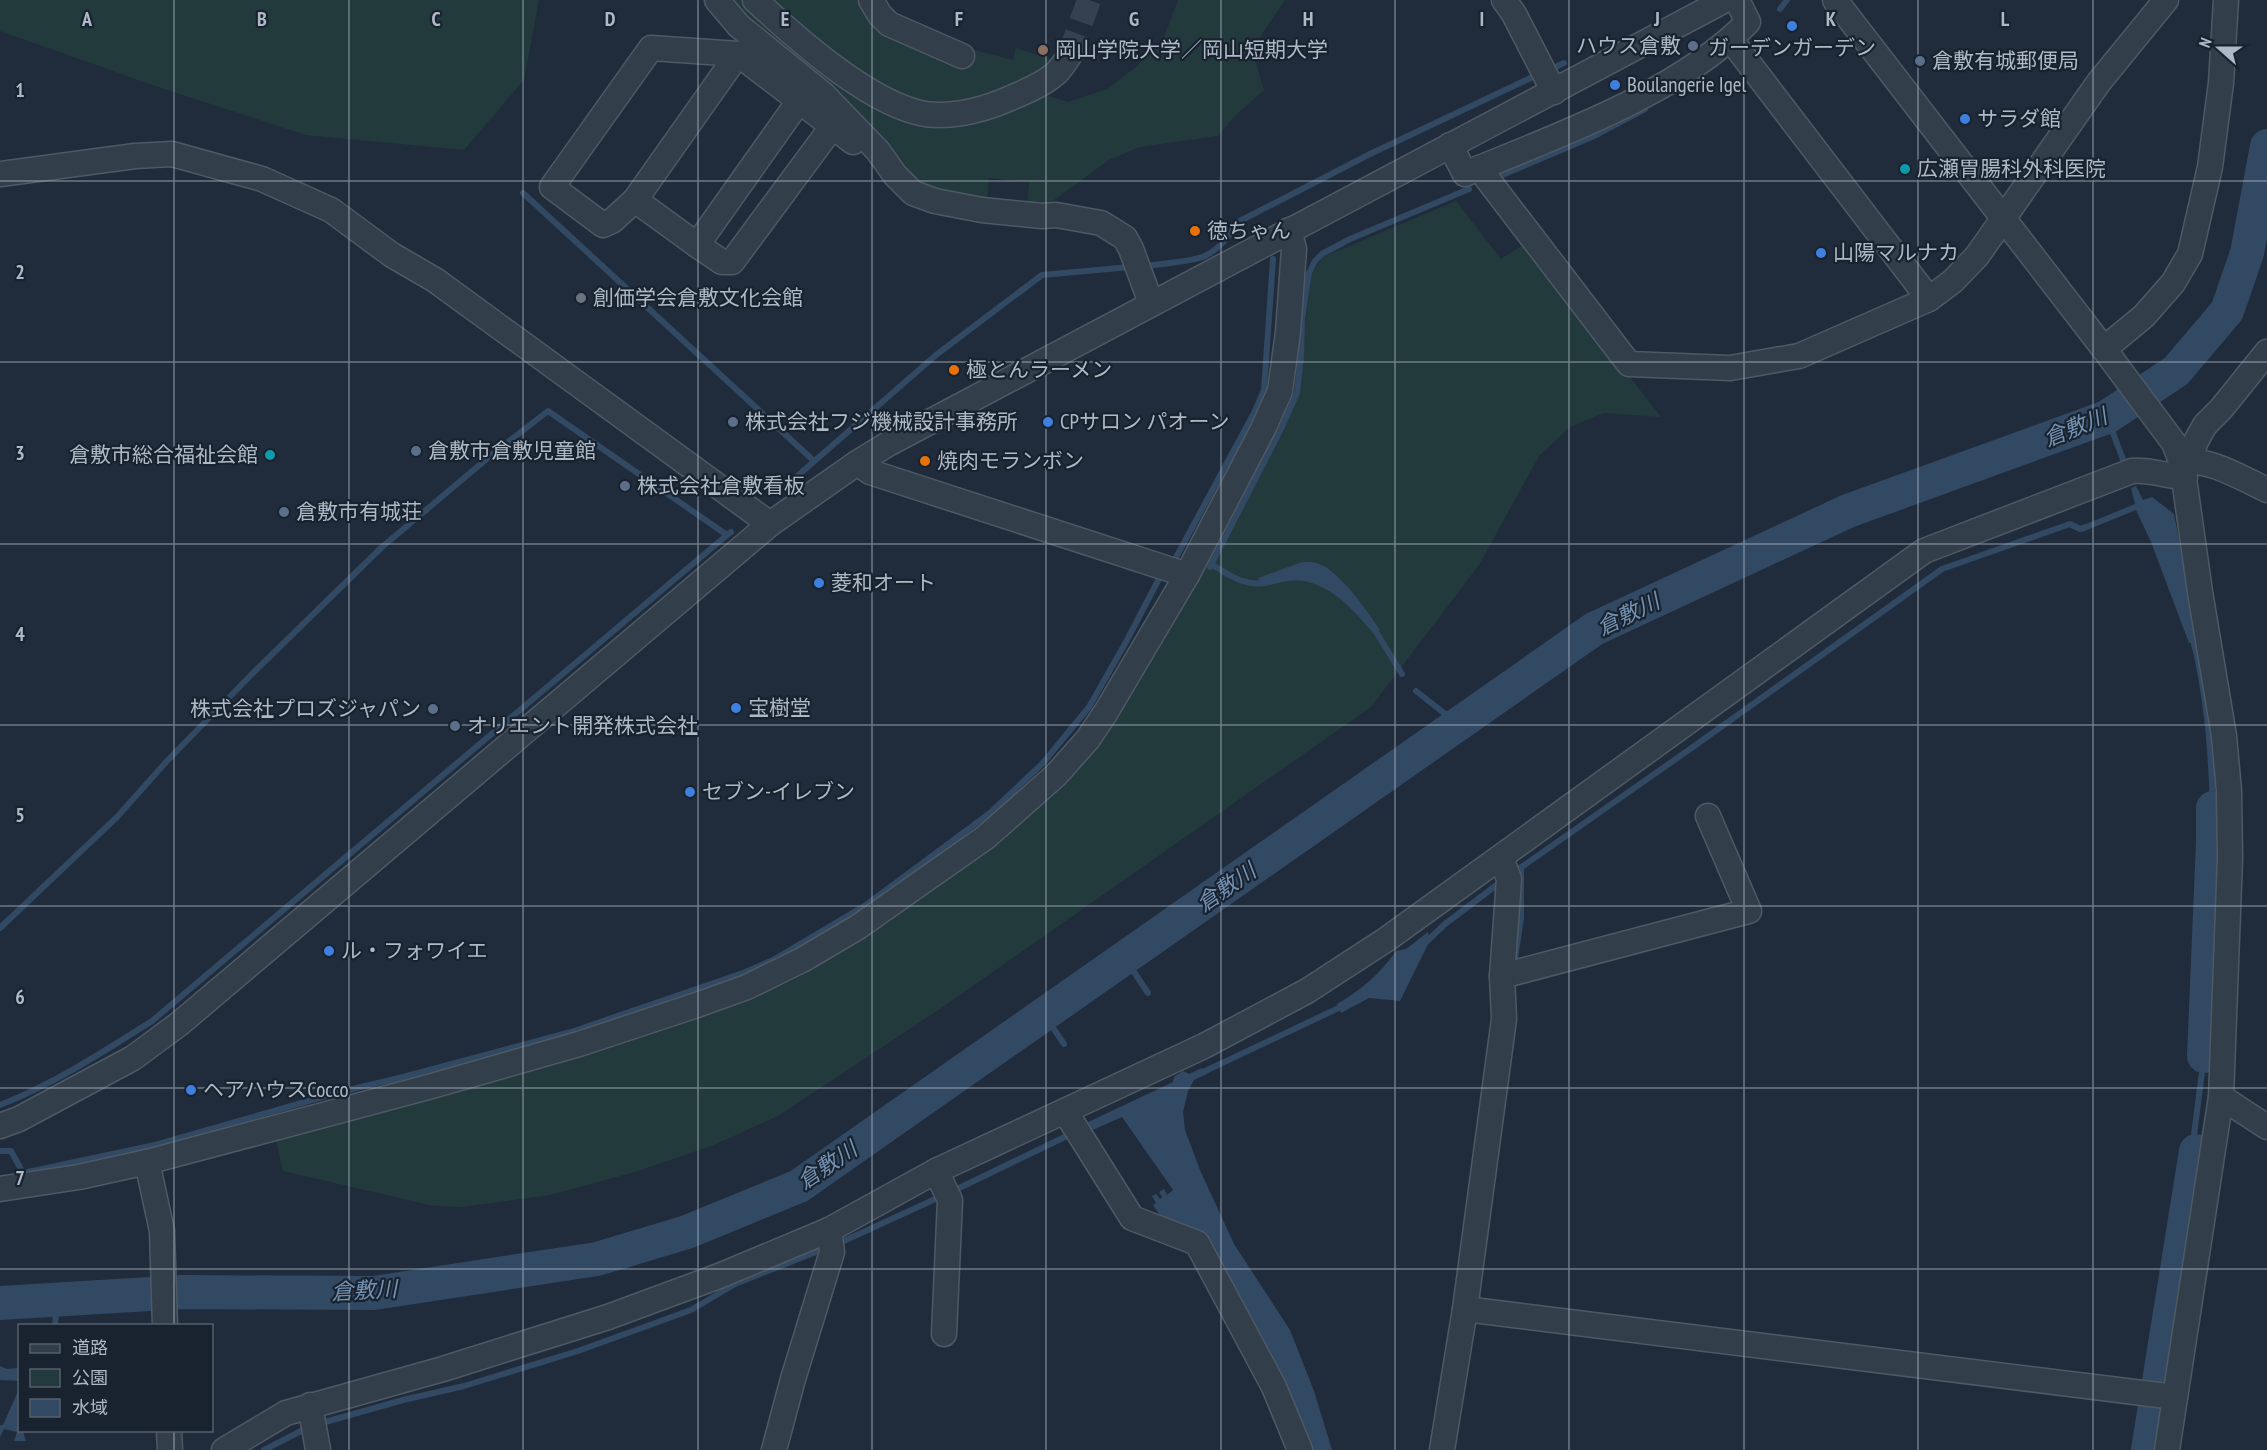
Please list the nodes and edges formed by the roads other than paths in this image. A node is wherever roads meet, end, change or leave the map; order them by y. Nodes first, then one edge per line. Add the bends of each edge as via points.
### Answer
1 (717, 0) edge
2 (755, 0) edge
3 (871, 0) edge
4 (1503, 0) edge
5 (1725, 0) edge
6 (1737, 0) edge
7 (1835, 0) edge
8 (2166, 0) edge
9 (2226, 0) edge
10 (1731, 40) junction
11 (738, 54) junction
12 (962, 56) dead end
13 (1069, 57) tunnel mouth
14 (1547, 77) junction
15 (800, 101) junction
16 (829, 131) dead end
17 (1450, 145) junction
18 (1479, 168) junction
19 (0, 174) edge
20 (895, 175) junction
21 (635, 200) junction
22 (2003, 218) junction
23 (1289, 230) junction
24 (697, 245) junction
25 (1929, 299) junction
26 (1151, 303) junction
27 (2267, 352) edge
28 (2107, 353) junction
29 (2183, 461) junction
30 (857, 463) junction
31 (2267, 490) edge
32 (770, 524) junction
33 (1176, 571) junction
34 (1708, 816) dead end
35 (1505, 869) junction
36 (1502, 976) junction
37 (2221, 1097) junction
38 (1074, 1125) junction
39 (0, 1126) edge
40 (2267, 1127) edge
41 (147, 1162) junction
42 (944, 1186) junction
43 (0, 1189) edge
44 (831, 1241) junction
45 (1465, 1309) junction
46 (165, 1324) edge
47 (944, 1334) dead end
48 (2163, 1395) junction
49 (314, 1426) edge
50 (169, 1432) edge
51 (170, 1450) edge
52 (224, 1450) edge
53 (774, 1450) edge
54 (1300, 1450) edge
55 (1443, 1450) edge
56 (2167, 1450) edge

1 - 20 street via 739,26 824,95 878,151
2 - 13 street via 840,70 882,99 917,113 948,115 991,106 1026,92 1055,74
3 - 12 street via 889,24
4 - 14 street
5 - 14 street
6 - 10 street via 1748,22
7 - 22 street
8 - 22 street via 2099,82
9 - 28 street via 2210,167 2190,254 2173,283
10 - 18 street via 1669,81 1600,117
10 - 25 street
11 - 15 street
11 - 21 street
11 - 21 street via 651,48 552,188 603,225
14 - 17 street
15 - 20 street
15 - 24 street
16 - 24 street via 732,262 722,262
17 - 18 street via 1465,174
17 - 23 street
18 - 25 street via 1629,364 1730,368 1799,356
19 - 32 street via 172,154 262,179 331,210 392,255 435,280
20 - 26 street via 913,193 935,201 1101,223 1125,238
21 - 24 street
22 - 25 street via 1977,256
22 - 28 street
23 - 26 street
23 - 33 street via 1294,249 1280,391 1263,429
26 - 30 street
27 - 29 street via 2205,425
28 - 29 street
29 - 31 street via 2212,465
29 - 35 street via 2174,477 2151,470 2133,471 1924,552
29 - 37 street via 2229,791
30 - 32 street
30 - 33 street via 870,472
32 - 39 street via 179,1024 133,1058
33 - 41 street via 1106,712 1056,775 986,837 858,927 802,960 747,987 579,1044
34 - 36 street via 1749,911
35 - 36 street
35 - 38 street via 1307,991 1204,1046
36 - 45 street via 1502,1030
37 - 40 street
37 - 48 street
38 - 42 street
38 - 54 street via 1132,1218 1197,1243 1274,1387
41 - 43 street
41 - 46 street via 163,1237
42 - 44 street
42 - 47 street
44 - 49 street via 443,1369
44 - 53 street
45 - 48 street
45 - 55 street
48 - 56 street
49 - 52 street via 286,1413
50 - 51 street

